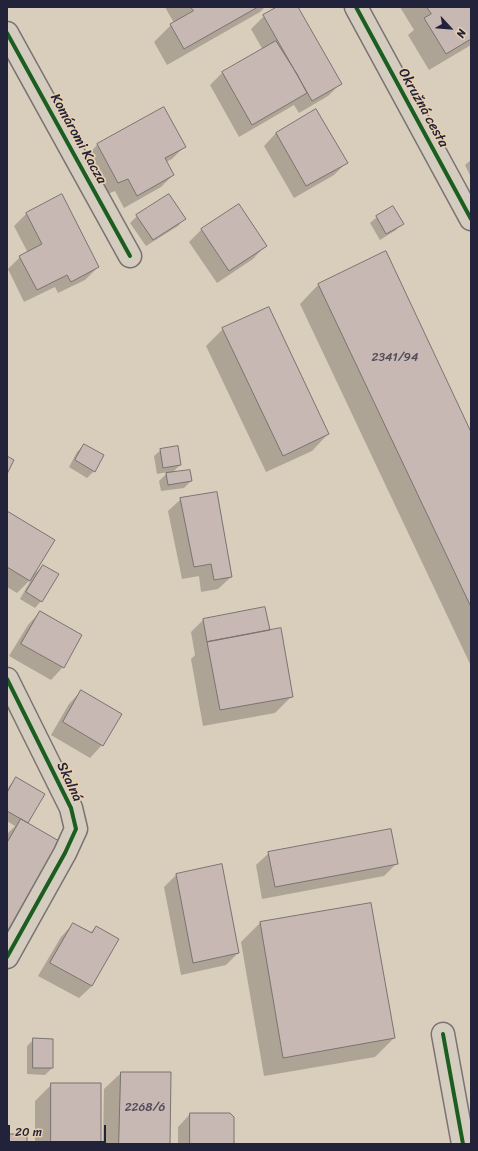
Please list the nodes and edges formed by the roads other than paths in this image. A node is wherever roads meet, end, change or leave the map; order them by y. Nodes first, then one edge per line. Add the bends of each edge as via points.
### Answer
1 (356, 7) edge
2 (7, 33) edge
3 (471, 219) edge
4 (130, 256) dead end
5 (7, 679) edge
6 (7, 957) edge
7 (443, 1034) dead end
8 (463, 1144) edge

1 - 3 street, Okružná cesta
2 - 4 street, Komáromi Kacza
5 - 6 street, Skalná via 71,808 76,829
7 - 8 street

